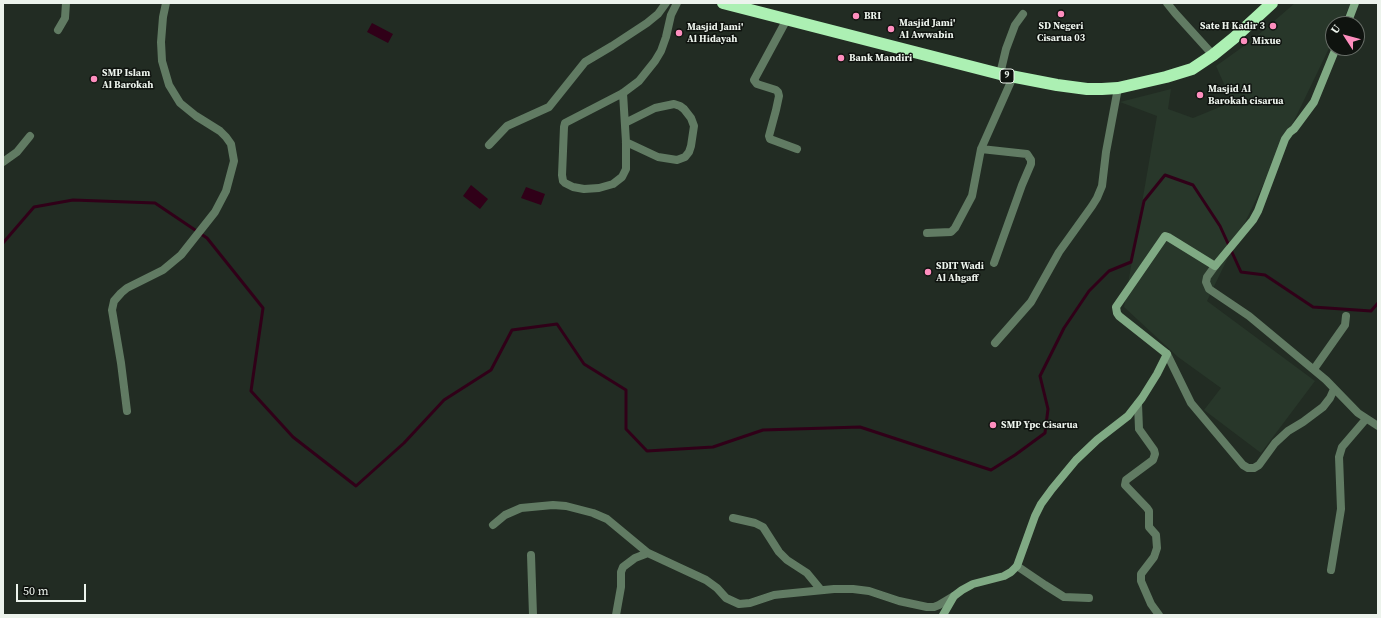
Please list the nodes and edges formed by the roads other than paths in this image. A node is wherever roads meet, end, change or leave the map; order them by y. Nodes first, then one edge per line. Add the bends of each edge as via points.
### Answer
1 (66, 3) edge
2 (166, 3) edge
3 (666, 3) edge
4 (677, 3) edge
5 (723, 3) edge
6 (1167, 3) edge
7 (1272, 3) edge
8 (1355, 3) edge
9 (1023, 14) dead end
10 (1349, 16) edge
11 (787, 19) junction
12 (58, 30) dead end
13 (1213, 55) junction
14 (1333, 56) edge
15 (1000, 74) junction
16 (1013, 77) junction
17 (1118, 88) junction
18 (623, 93) junction
19 (625, 123) junction
20 (30, 136) dead end
21 (626, 142) junction
22 (489, 144) dead end
23 (797, 149) dead end
24 (981, 149) junction
25 (3, 162) edge
26 (927, 233) dead end
27 (994, 263) dead end
28 (1216, 266) junction
29 (1346, 316) dead end
30 (995, 343) dead end
31 (1167, 354) junction
32 (1314, 369) junction
33 (1334, 388) junction
34 (1138, 404) junction
35 (127, 411) dead end
36 (1366, 419) junction
37 (1378, 426) edge
38 (733, 518) dead end
39 (493, 525) dead end
40 (648, 553) junction
41 (531, 555) dead end
42 (1017, 566) junction
43 (1331, 570) dead end
44 (821, 590) junction
45 (954, 596) junction
46 (1089, 598) dead end
47 (532, 615) edge
48 (616, 615) edge
49 (943, 615) edge
50 (1159, 615) edge

1 - 12 street via 65,18
2 - 35 street via 161,42 162,61 169,85 180,103 220,131 231,144 234,161 222,200 210,220 178,259 127,288 114,301 112,310
3 - 22 street via 647,23 585,62 549,107 507,126
4 - 18 street via 671,15 664,45 655,61 639,81
5 - 11 highway, 9
6 - 13 street
7 - 13 highway, 9
8 - 10 street
9 - 15 street via 1013,30
11 - 15 highway, 9
11 - 23 street via 754,80 757,84 778,92 770,139
13 - 17 highway, 9 via 1192,69
14 - 28 street via 1314,102 1286,139 1253,220
15 - 16 highway, 9
16 - 17 highway, 9 via 1087,89
16 - 24 street
17 - 30 street via 1102,186 1097,198 1059,252 1031,302
18 - 19 street
18 - 21 street via 565,123 563,181 573,187 584,189 616,183 626,169
19 - 21 street
19 - 21 street via 655,108 674,104 684,109 694,126 689,152 677,160 658,157
20 - 25 street via 17,152
24 - 26 street via 972,196 955,228 951,232
24 - 27 street via 1027,154 1031,160
28 - 31 street via 1164,236 1116,307 1119,316
28 - 32 street via 1207,277 1209,289 1250,316
29 - 32 street via 1345,325
31 - 33 street via 1191,403 1243,466 1248,468 1259,465 1275,443 1288,431 1323,407
31 - 34 street
32 - 33 street
33 - 36 street
34 - 42 street via 1128,416 1081,455 1052,489 1035,516
34 - 50 street via 1139,429 1155,454 1153,460 1126,480 1125,485 1149,511 1149,527 1156,536 1157,548 1154,557 1142,574 1141,581
36 - 37 street
36 - 43 street via 1344,444 1339,457 1341,509
38 - 44 street via 763,527 779,552 807,573
39 - 40 street via 516,510 553,505 566,506 607,519
40 - 44 street via 706,580 726,598 739,604 774,595
40 - 48 street via 623,567
41 - 47 street
42 - 45 street via 1004,576 973,584
42 - 46 street via 1064,597
44 - 45 street via 861,590 927,607 939,605
45 - 49 street

